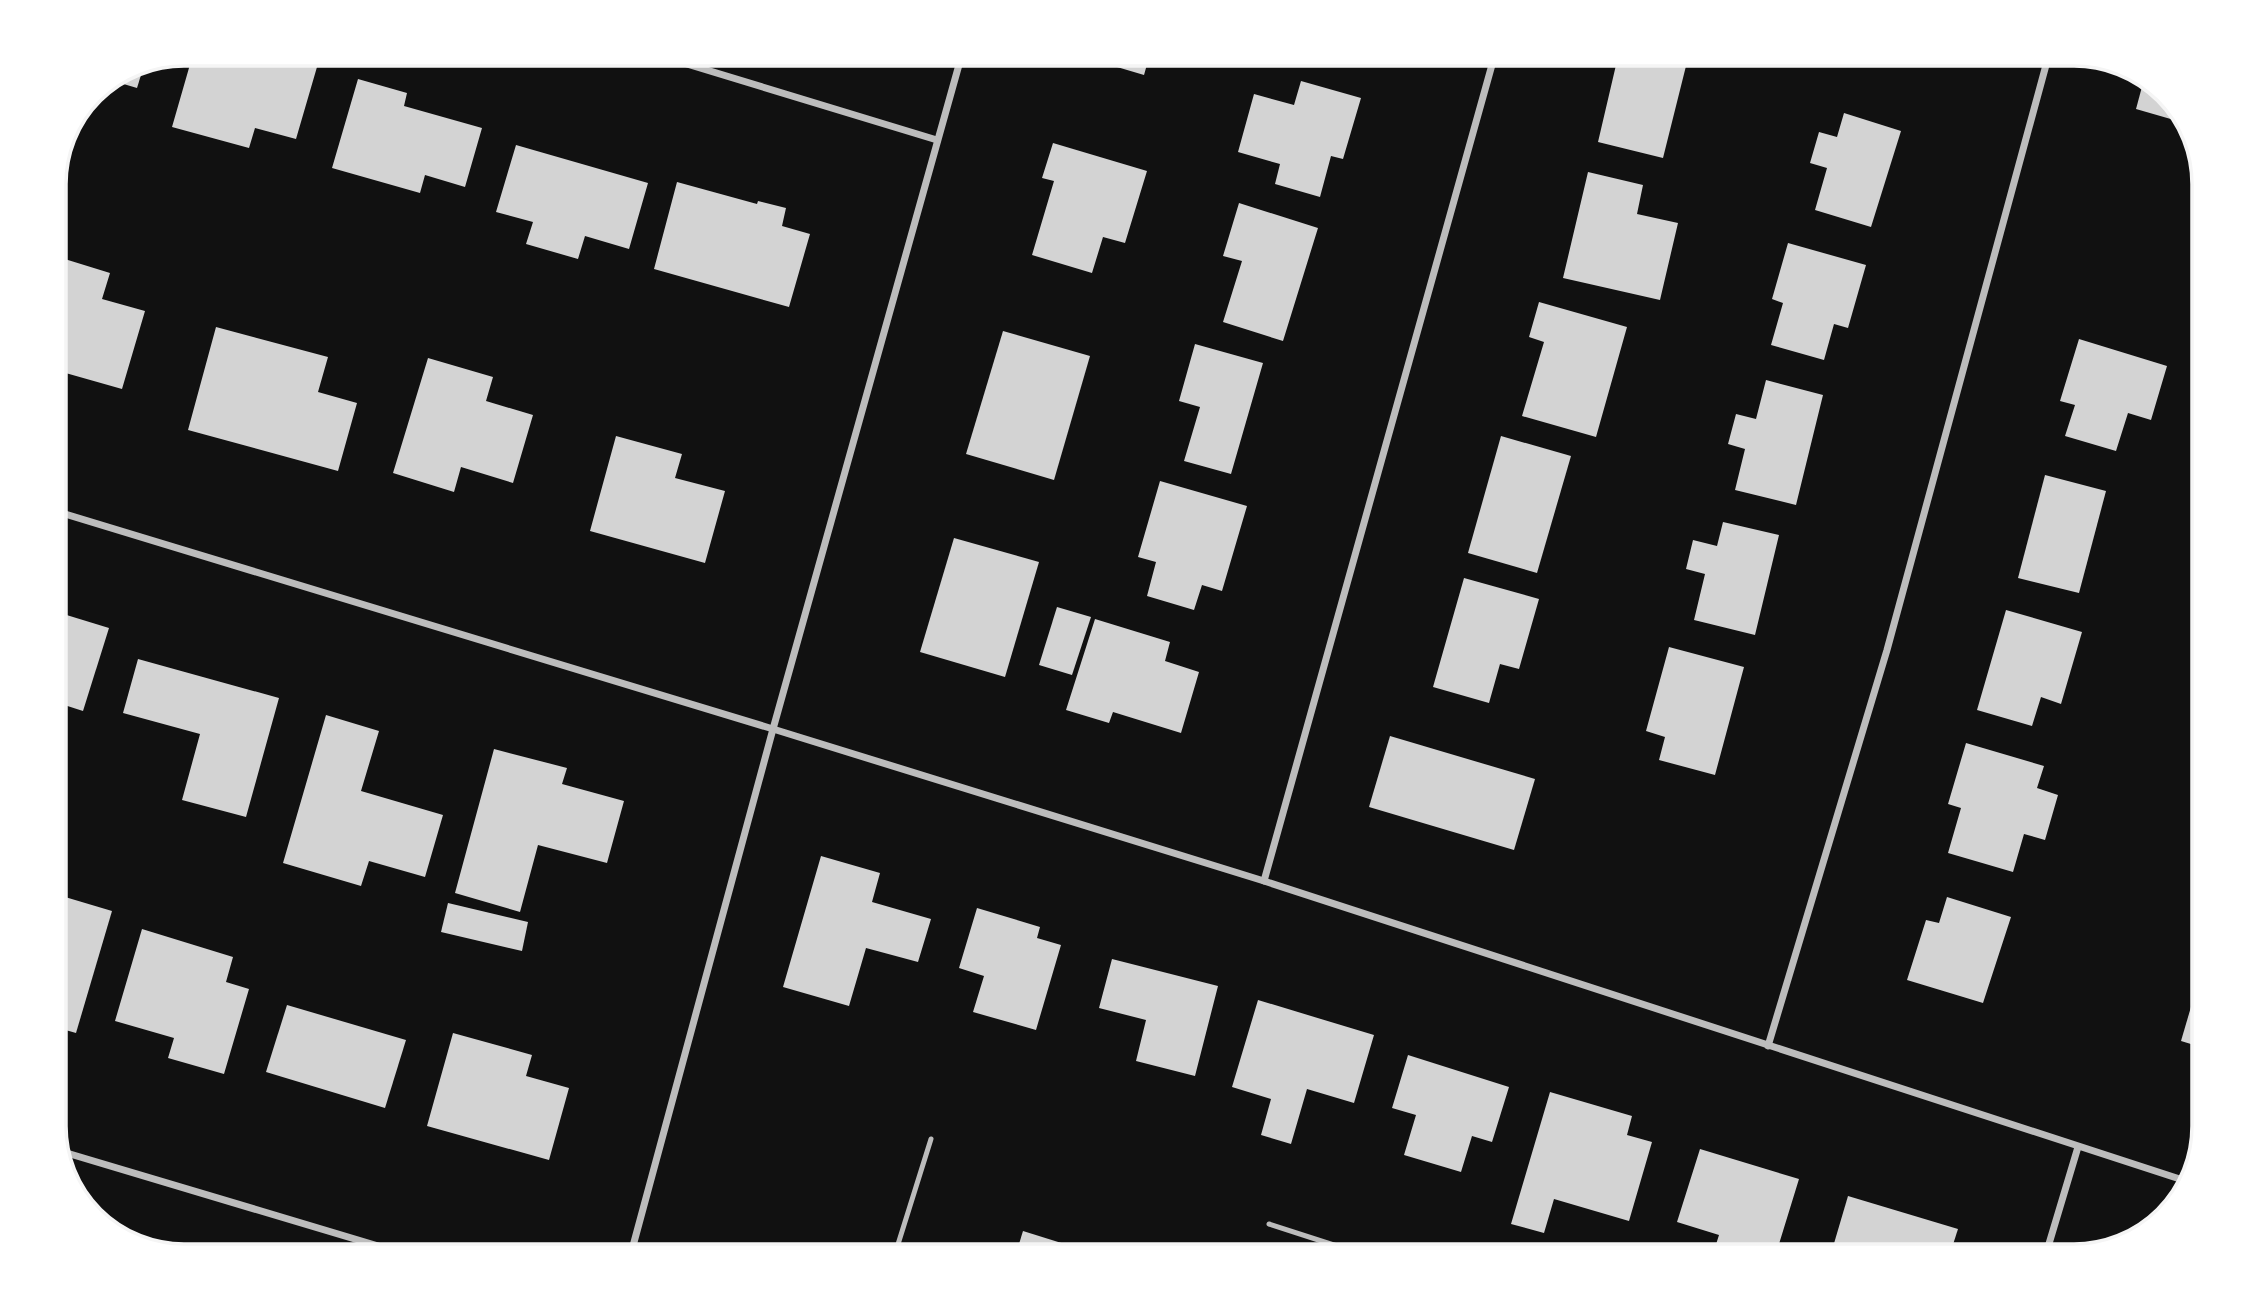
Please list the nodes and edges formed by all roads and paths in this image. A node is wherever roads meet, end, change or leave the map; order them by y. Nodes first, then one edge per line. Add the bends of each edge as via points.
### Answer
1 (693, 66) edge
2 (959, 66) edge
3 (1492, 66) edge
4 (2046, 66) edge
5 (937, 140) junction
6 (67, 515) edge
7 (773, 729) junction
8 (1264, 881) junction
9 (1768, 1046) junction
10 (931, 1139) dead end
11 (2078, 1147) junction
12 (70, 1155) edge
13 (2179, 1179) edge
14 (1269, 1224) dead end
15 (371, 1244) edge
16 (634, 1244) edge
17 (898, 1244) edge
18 (1331, 1244) edge
19 (2049, 1244) edge

1 - 5 street
2 - 5 street
3 - 8 street
4 - 9 street via 1887,650
5 - 7 street
6 - 7 street
7 - 8 street
7 - 16 street
8 - 9 street
9 - 11 street
10 - 17 lane
11 - 13 street
11 - 19 street
12 - 15 street
14 - 18 lane

